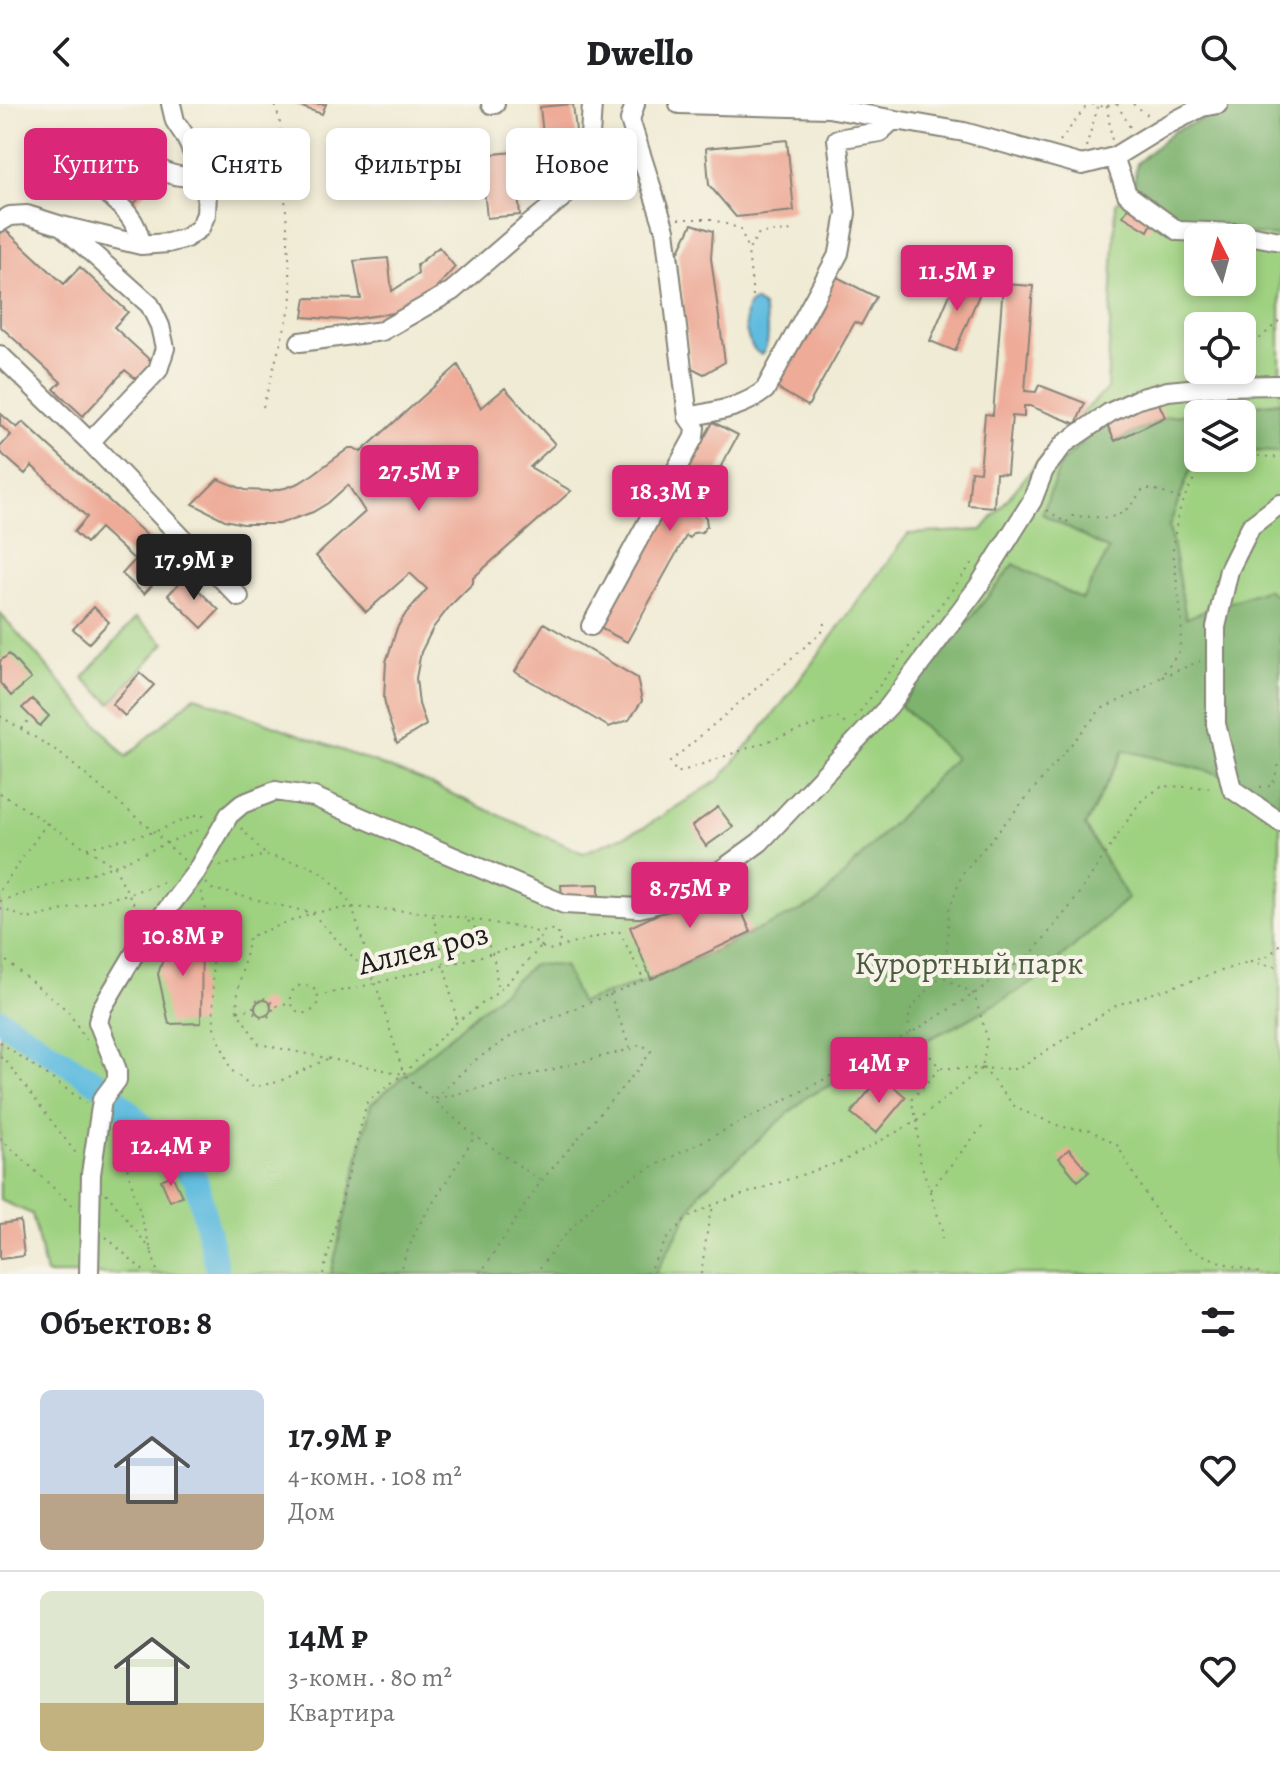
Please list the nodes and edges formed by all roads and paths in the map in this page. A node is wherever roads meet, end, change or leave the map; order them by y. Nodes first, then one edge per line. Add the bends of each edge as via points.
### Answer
1 (171, 104) edge
2 (275, 104) edge
3 (592, 104) edge
4 (635, 104) edge
5 (679, 104) edge
6 (1090, 104) edge
7 (1116, 104) edge
8 (1133, 104) edge
9 (1218, 104) edge
10 (1098, 106) junction
11 (1107, 106) junction
12 (1149, 116) dead end
13 (893, 120) junction
14 (1130, 128) dead end
15 (183, 133) edge
16 (1061, 139) dead end
17 (1086, 147) dead end
18 (1113, 148) junction
19 (113, 200) edge
20 (207, 200) edge
21 (662, 219) junction
22 (0, 222) edge
23 (62, 226) junction
24 (793, 231) dead end
25 (1280, 241) edge
26 (141, 245) junction
27 (748, 251) junction
28 (753, 296) dead end
29 (1280, 320) edge
30 (300, 342) dead end
31 (1256, 342) edge
32 (0, 355) edge
33 (1280, 385) edge
34 (263, 407) dead end
35 (688, 417) junction
36 (90, 442) junction
37 (1256, 455) edge
38 (1280, 458) edge
39 (1198, 472) edge
40 (1183, 500) junction
41 (1032, 501) junction
42 (1280, 504) edge
43 (979, 555) dead end
44 (239, 597) dead end
45 (824, 623) dead end
46 (591, 626) dead end
47 (1216, 654) junction
48 (1161, 677) junction
49 (0, 716) edge
50 (31, 717) dead end
51 (21, 729) junction
52 (1280, 761) edge
53 (1258, 787) dead end
54 (1232, 789) junction
55 (0, 793) edge
56 (229, 815) junction
57 (1280, 822) edge
58 (47, 823) junction
59 (204, 827) dead end
60 (154, 832) junction
61 (167, 844) junction
62 (86, 849) junction
63 (266, 855) junction
64 (114, 866) junction
65 (196, 872) junction
66 (168, 880) dead end
67 (0, 890) edge
68 (128, 894) junction
69 (0, 901) edge
70 (352, 907) junction
71 (0, 908) edge
72 (312, 913) junction
73 (433, 913) junction
74 (467, 920) junction
75 (541, 934) junction
76 (539, 941) junction
77 (1280, 944) edge
78 (139, 946) junction
79 (542, 947) junction
80 (557, 948) junction
81 (493, 953) junction
82 (0, 956) edge
83 (1249, 962) junction
84 (444, 966) junction
85 (1280, 967) edge
86 (941, 976) junction
87 (377, 983) junction
88 (498, 992) junction
89 (610, 993) junction
90 (974, 994) junction
91 (317, 996) junction
92 (290, 1003) junction
93 (274, 1006) junction
94 (252, 1009) junction
95 (237, 1011) junction
96 (457, 1022) junction
97 (911, 1033) junction
98 (0, 1042) edge
99 (91, 1048) dead end
100 (631, 1049) junction
101 (329, 1058) junction
102 (940, 1068) junction
103 (982, 1068) junction
104 (403, 1074) junction
105 (108, 1092) junction
106 (433, 1100) junction
107 (917, 1121) junction
108 (114, 1126) dead end
109 (982, 1127) dead end
110 (475, 1136) junction
111 (0, 1138) edge
112 (541, 1181) junction
113 (930, 1191) junction
114 (715, 1204) junction
115 (91, 1223) junction
116 (942, 1239) dead end
117 (89, 1274) edge
118 (147, 1274) edge
119 (158, 1274) edge
120 (323, 1274) edge
121 (371, 1274) edge
122 (378, 1274) edge
123 (398, 1274) edge
124 (480, 1274) edge
125 (535, 1274) edge
126 (647, 1274) edge
127 (701, 1274) edge
128 (1263, 1274) edge

1 - 15 street
2 - 34 path via 292,301
3 - 30 street via 588,168 578,185 452,291 382,331
4 - 21 street via 630,120
5 - 13 street via 828,108
6 - 10 path
6 - 16 path
7 - 11 path
7 - 14 path
8 - 12 path
9 - 18 street
10 - 11 path
10 - 17 path
11 - 18 path
13 - 18 street via 964,132 1082,165
13 - 35 street via 880,132 837,139 846,213 839,253 765,390 730,408
18 - 25 street via 1127,194 1178,231
19 - 26 street via 139,230
20 - 26 street via 200,228 186,238
21 - 27 path via 711,219 741,229
21 - 35 street
22 - 23 street via 27,215
23 - 26 street
23 - 36 street via 150,305 165,348 158,370
24 - 27 path via 759,233
27 - 28 path
29 - 31 path
32 - 36 street
33 - 41 street via 1180,389 1138,399 1064,444 1044,470
35 - 46 street via 694,437
36 - 44 street
37 - 38 path
39 - 40 path
40 - 41 path via 1143,489 1117,518 1072,516 1066,523
40 - 48 path via 1173,550 1182,625 1179,652
41 - 56 street via 978,587 889,706 760,842 677,899 639,908 564,904 314,797 275,791
42 - 47 street via 1251,526 1229,570 1216,627
43 - 45 path via 848,726 837,717 677,773 670,762 822,632
47 - 48 path
47 - 54 street via 1216,724
48 - 86 path via 1101,709 962,874 949,910
49 - 51 path
50 - 51 path
51 - 60 path via 57,751
52 - 53 path via 1272,786
54 - 57 street
54 - 90 path via 1162,786 1140,802 1072,904 1032,953
55 - 58 path
56 - 60 path via 194,816
56 - 63 path
56 - 65 street
58 - 62 path
58 - 67 path
59 - 61 path
60 - 61 path
60 - 62 path
61 - 64 path
61 - 65 path
62 - 64 path
63 - 65 path
63 - 70 path via 308,865 326,876
64 - 68 path
64 - 69 path
65 - 72 path via 212,889
65 - 78 street
65 - 101 path via 211,928 214,1027 231,1070 253,1087 278,1082
66 - 68 path
68 - 71 path via 28,919
68 - 78 path via 139,914 127,929
70 - 72 path
70 - 73 path
70 - 87 path
72 - 87 path
72 - 95 path via 249,937
73 - 74 path
73 - 84 path
74 - 75 path
74 - 81 path
75 - 76 path
75 - 80 path via 546,929 558,932
76 - 79 path
76 - 81 path, Аллея роз
77 - 83 path via 1270,955
78 - 105 street via 98,1022 117,1070
79 - 80 path
79 - 88 path
80 - 89 path via 619,931 644,980
81 - 84 path, Аллея роз
81 - 88 path
82 - 99 path via 68,1011
83 - 85 path
83 - 103 path via 1117,1005 1018,1069
84 - 87 path, Аллея роз
84 - 96 path
86 - 90 path
86 - 97 path via 911,1008
87 - 91 path, Аллея роз
87 - 104 path
88 - 96 path
89 - 100 path
89 - 106 path via 516,1033 474,1061
90 - 97 path
90 - 103 path via 987,1037
91 - 92 path, Аллея роз via 309,1012 300,1013
91 - 92 path, Аллея роз via 301,986 293,990
92 - 93 path
93 - 94 path via 259,998
93 - 94 path via 262,1019
94 - 95 path
95 - 101 path via 259,1044
96 - 104 path
97 - 102 path
97 - 125 path via 601,1196
98 - 105 path via 89,1105
100 - 106 path
100 - 112 path via 641,1044 651,1051
101 - 104 path
102 - 103 path
102 - 107 path via 911,1100
103 - 107 path
103 - 128 path via 1016,1108 1062,1127 1090,1130 1117,1145 1164,1225 1188,1249
104 - 106 path
104 - 120 path via 367,1102
105 - 115 street via 91,1174
106 - 110 path
107 - 113 path via 919,1157
107 - 114 path via 843,1161
108 - 119 path
109 - 113 path
110 - 112 path
110 - 123 path via 417,1228
111 - 115 path
112 - 124 path
113 - 116 path
114 - 126 path via 687,1218 668,1237
114 - 127 path
115 - 117 street
115 - 118 path
121 - 122 path

